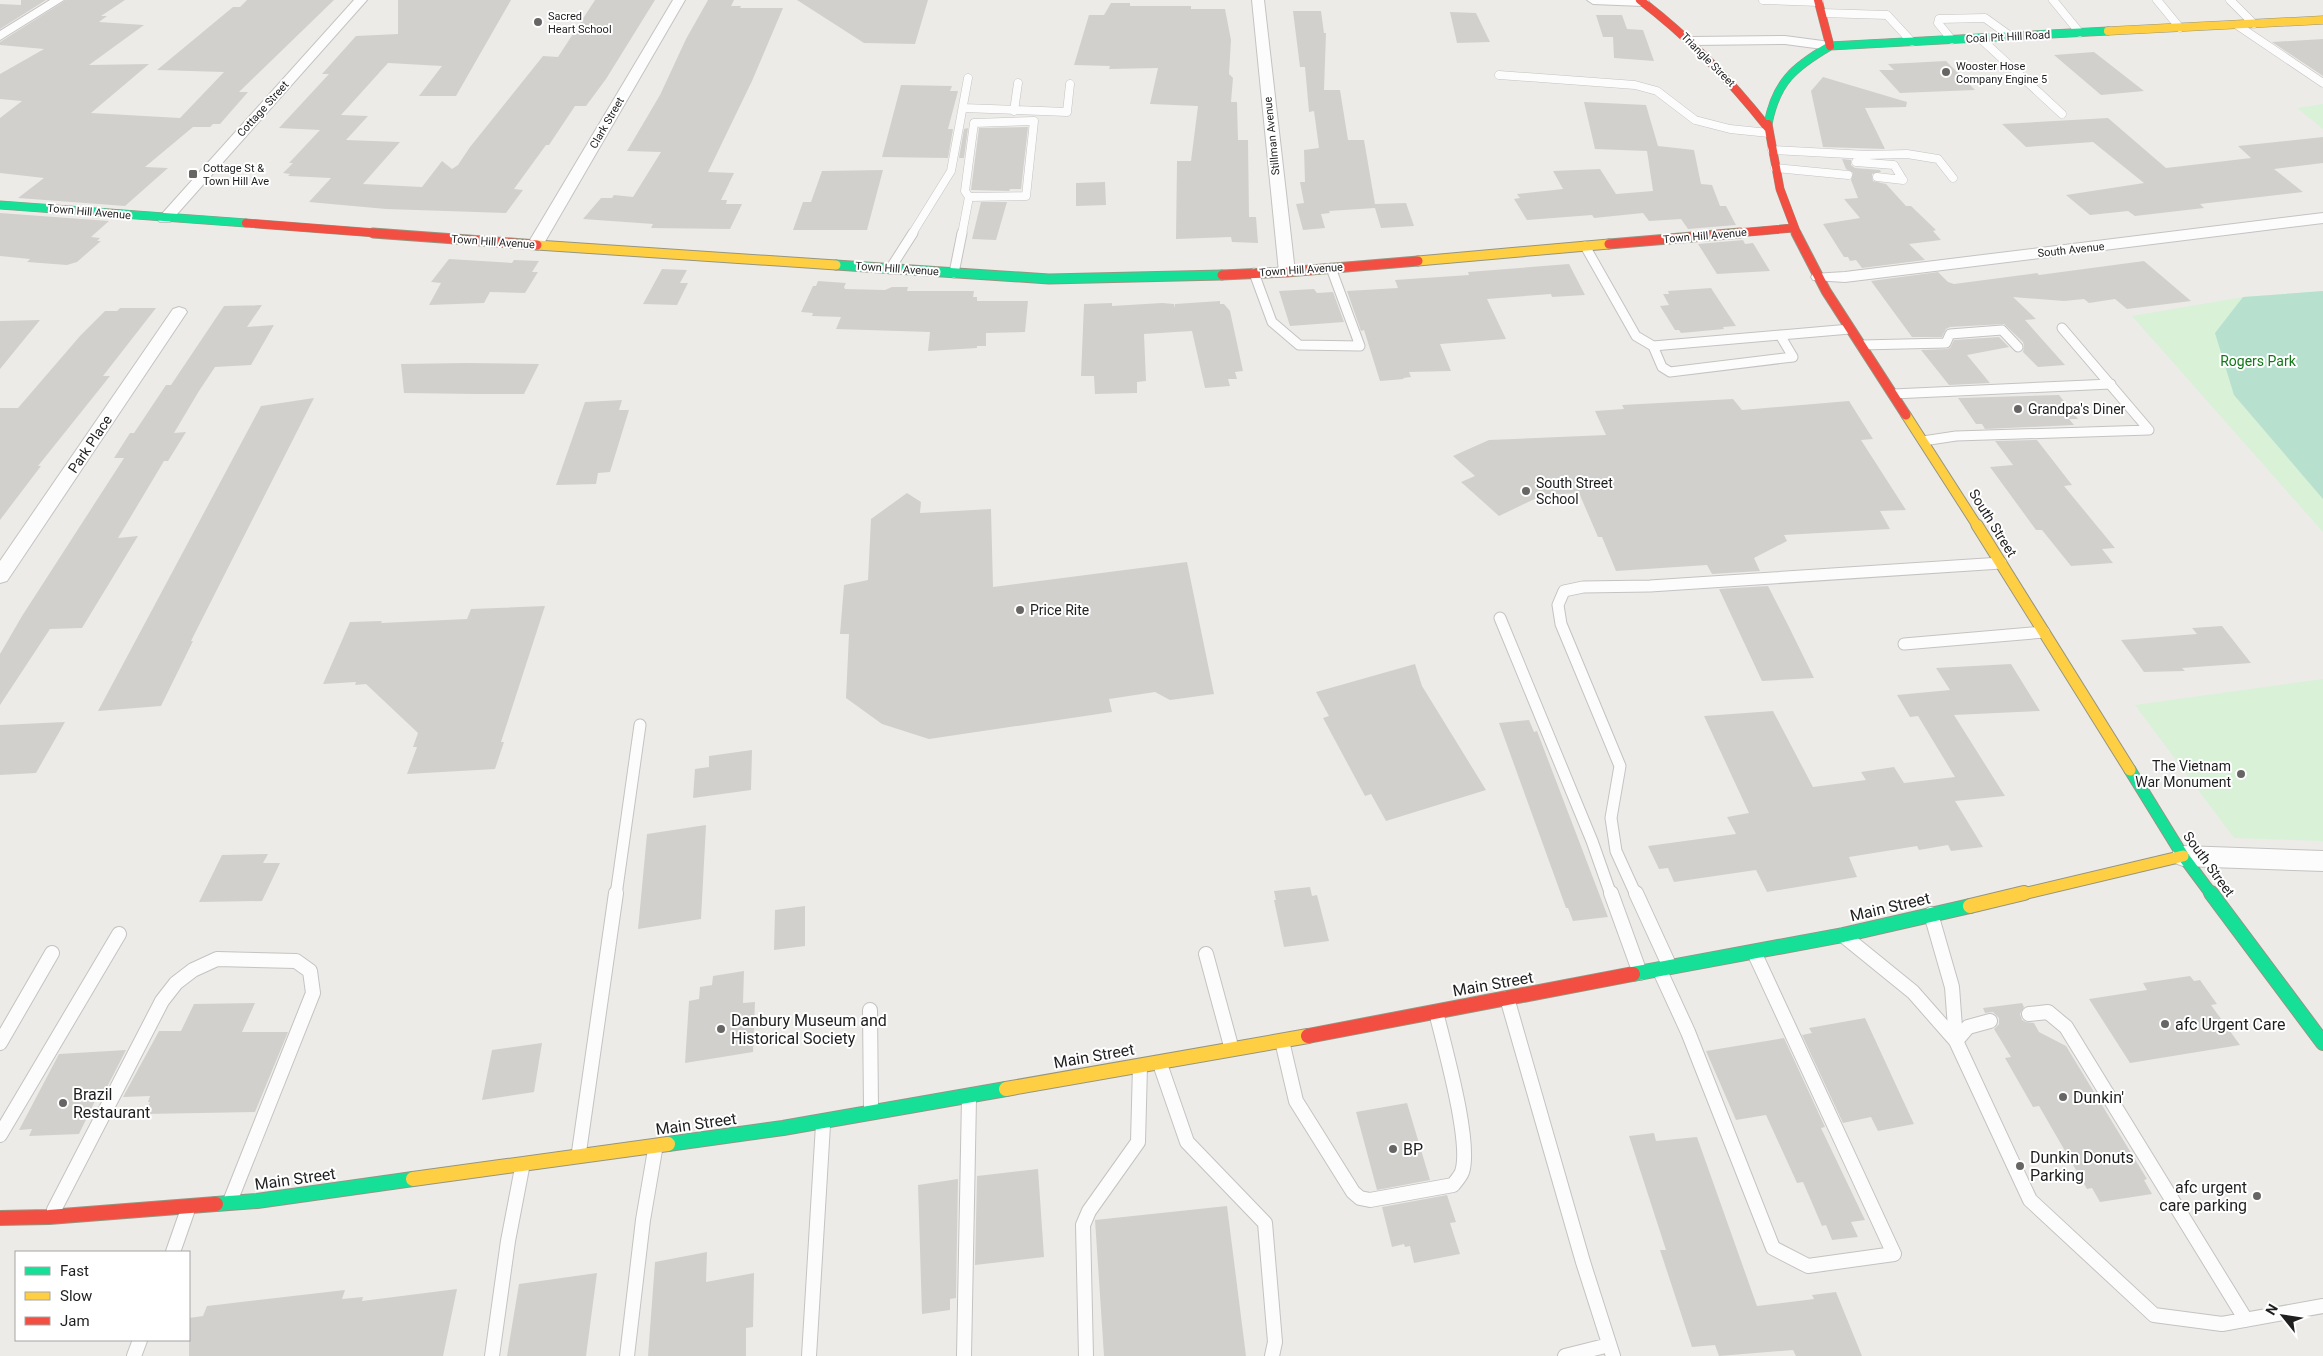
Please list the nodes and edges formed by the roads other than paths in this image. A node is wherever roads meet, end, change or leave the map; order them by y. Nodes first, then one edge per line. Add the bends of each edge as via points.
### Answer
1 (58, 0) edge
2 (361, 0) edge
3 (679, 0) edge
4 (1258, 0) edge
5 (1593, 0) edge
6 (1763, 0) edge
7 (2053, 0) edge
8 (2157, 0) edge
9 (2230, 0) edge
10 (1641, 1) edge
11 (1820, 5) edge
12 (2323, 20) edge
13 (2254, 24) junction
14 (2237, 25) junction
15 (2180, 28) junction
16 (2080, 33) junction
17 (0, 36) edge
18 (2010, 36) junction
19 (1980, 38) junction
20 (1952, 40) junction
21 (1692, 41) junction
22 (1912, 42) junction
23 (1830, 46) junction
24 (1499, 75) dead end
25 (968, 78) dead end
26 (1018, 83) dead end
27 (2323, 83) edge
28 (1070, 84) dead end
29 (963, 108) junction
30 (1014, 111) junction
31 (2062, 114) dead end
32 (1769, 130) junction
33 (1772, 152) junction
34 (1775, 168) junction
35 (1848, 175) dead end
36 (1877, 177) dead end
37 (1953, 178) dead end
38 (969, 196) junction
39 (0, 205) edge
40 (2323, 218) edge
41 (165, 219) junction
42 (1793, 228) junction
43 (535, 245) junction
44 (1585, 246) junction
45 (1331, 268) junction
46 (890, 269) junction
47 (1287, 272) junction
48 (954, 273) junction
49 (1254, 274) junction
50 (1819, 277) junction
51 (179, 312) dead end
52 (2062, 328) dead end
53 (1850, 329) junction
54 (1780, 335) junction
55 (1861, 345) junction
56 (1653, 346) junction
57 (2018, 347) dead end
58 (2111, 384) junction
59 (1893, 394) junction
60 (1923, 441) junction
61 (2001, 563) junction
62 (0, 576) edge
63 (1500, 618) dead end
64 (2044, 632) junction
65 (1904, 644) dead end
66 (640, 725) dead end
67 (2184, 856) junction
68 (2323, 861) edge
69 (1931, 914) junction
70 (119, 934) dead end
71 (1843, 935) junction
72 (1753, 951) junction
73 (52, 953) dead end
74 (1206, 954) dead end
75 (1665, 968) junction
76 (1640, 973) junction
77 (1507, 998) junction
78 (870, 1010) dead end
79 (1436, 1011) junction
80 (2029, 1014) dead end
81 (1990, 1021) dead end
82 (1281, 1040) junction
83 (1956, 1041) junction
84 (2323, 1042) edge
85 (0, 1043) edge
86 (1231, 1048) junction
87 (1159, 1061) junction
88 (1140, 1064) junction
89 (969, 1095) junction
90 (871, 1112) junction
91 (823, 1120) junction
92 (0, 1136) edge
93 (656, 1146) junction
94 (578, 1157) junction
95 (523, 1164) junction
96 (230, 1203) junction
97 (189, 1206) junction
98 (51, 1217) junction
99 (0, 1218) edge
100 (172, 1251) edge
101 (2323, 1306) edge
102 (2246, 1320) junction
103 (140, 1341) edge
104 (1611, 1351) edge
105 (134, 1356) edge
106 (492, 1356) edge
107 (627, 1356) edge
108 (809, 1356) edge
109 (964, 1356) edge
110 (1086, 1356) edge
111 (1272, 1356) edge
112 (1565, 1356) edge

1 - 17 street
2 - 41 street, Cottage Street
3 - 43 street, Clark Street
4 - 47 street, Stillman Avenue
5 - 10 street
6 - 11 lane
7 - 16 lane
8 - 15 lane
9 - 13 lane
10 - 21 street, Triangle Street
11 - 22 lane via 1887,15
11 - 23 street
12 - 13 street, Coal Pit Hill Road
13 - 14 street, Coal Pit Hill Road
14 - 15 street, Coal Pit Hill Road
14 - 27 lane
15 - 16 street, Coal Pit Hill Road
16 - 18 street, Coal Pit Hill Road
18 - 19 street, Coal Pit Hill Road
18 - 20 lane via 1985,18 1939,19 1938,23
19 - 20 street, Coal Pit Hill Road
19 - 31 lane
20 - 22 street, Coal Pit Hill Road
21 - 23 street, Coal Pit Hill Road via 1785,40
21 - 32 street, Triangle Street
22 - 23 street, Coal Pit Hill Road
23 - 32 street, South Street via 1785,78 1771,102
24 - 32 lane via 1634,85 1657,91 1695,120 1730,129
25 - 29 lane
26 - 30 lane
28 - 30 lane via 1066,112
29 - 30 lane
29 - 46 lane via 951,171
32 - 33 street, South Street
33 - 34 street, South Street
33 - 36 lane via 1894,165 1903,180
33 - 37 lane via 1906,154 1938,159
34 - 35 lane
34 - 42 street, South Street
38 - 38 lane via 1026,196 1034,121 974,123 965,191
38 - 48 lane
39 - 41 street, Town Hill Avenue
40 - 50 street, South Avenue via 1845,277
41 - 43 street, Town Hill Avenue
42 - 44 street, Town Hill Avenue
42 - 50 street, South Street
43 - 46 street, Town Hill Avenue
44 - 45 street, Town Hill Avenue
44 - 56 lane via 1636,336
45 - 47 street, Town Hill Avenue
45 - 49 lane via 1360,346 1299,345 1272,322
46 - 48 street, Town Hill Avenue
47 - 49 street, Town Hill Avenue
48 - 49 street, Town Hill Avenue via 1049,279
50 - 53 street, South Street
51 - 62 street, Park Place
52 - 58 lane
53 - 54 lane
53 - 55 street, South Street
54 - 56 lane
54 - 56 lane via 1793,357 1670,372 1662,367
55 - 57 lane via 1946,343 1950,334 2002,330
55 - 59 street, South Street
58 - 59 lane
58 - 60 lane via 2149,430 1956,436
59 - 60 street, South Street
60 - 61 street, South Street
61 - 64 street, South Street
61 - 75 lane via 1650,586 1583,587 1564,591 1558,605 1561,624 1620,766 1611,818 1616,850
63 - 76 lane via 1592,840
64 - 65 lane
64 - 67 street, South Street
66 - 94 lane
67 - 68 street
67 - 69 street, Main Street
67 - 84 street, South Street
69 - 71 street, Main Street
69 - 83 lane via 1952,987
70 - 92 lane
71 - 72 street, Main Street
71 - 83 lane via 1913,992
72 - 75 street, Main Street
72 - 75 lane via 1894,1254 1808,1266 1773,1248
73 - 85 lane
74 - 86 lane
75 - 76 street, Main Street
76 - 77 street, Main Street
77 - 79 street, Main Street
77 - 104 lane
78 - 90 lane
79 - 82 street, Main Street
79 - 82 lane via 1463,1150 1462,1172 1452,1185 1370,1200 1360,1198 1353,1192 1296,1101
80 - 102 lane via 2048,1012 2066,1027
81 - 83 lane via 1968,1027
82 - 86 street, Main Street
83 - 102 lane via 2030,1200 2154,1315 2222,1324
86 - 87 street, Main Street
87 - 88 street, Main Street
87 - 111 lane via 1187,1142 1265,1223 1275,1342
88 - 89 street, Main Street
88 - 110 lane via 1138,1142 1089,1211 1083,1225
89 - 90 street, Main Street
89 - 109 lane
90 - 91 street, Main Street
91 - 93 street, Main Street
91 - 108 lane
93 - 94 street, Main Street
93 - 107 lane via 643,1220
94 - 95 street, Main Street
95 - 96 street, Main Street
95 - 106 lane via 508,1241
96 - 97 street, Main Street
96 - 98 lane via 314,993 310,971 296,961 217,959 193,970 176,983 162,1001
97 - 98 street, Main Street
97 - 100 lane
98 - 99 street, Main Street
101 - 102 lane
103 - 105 lane
104 - 112 lane

